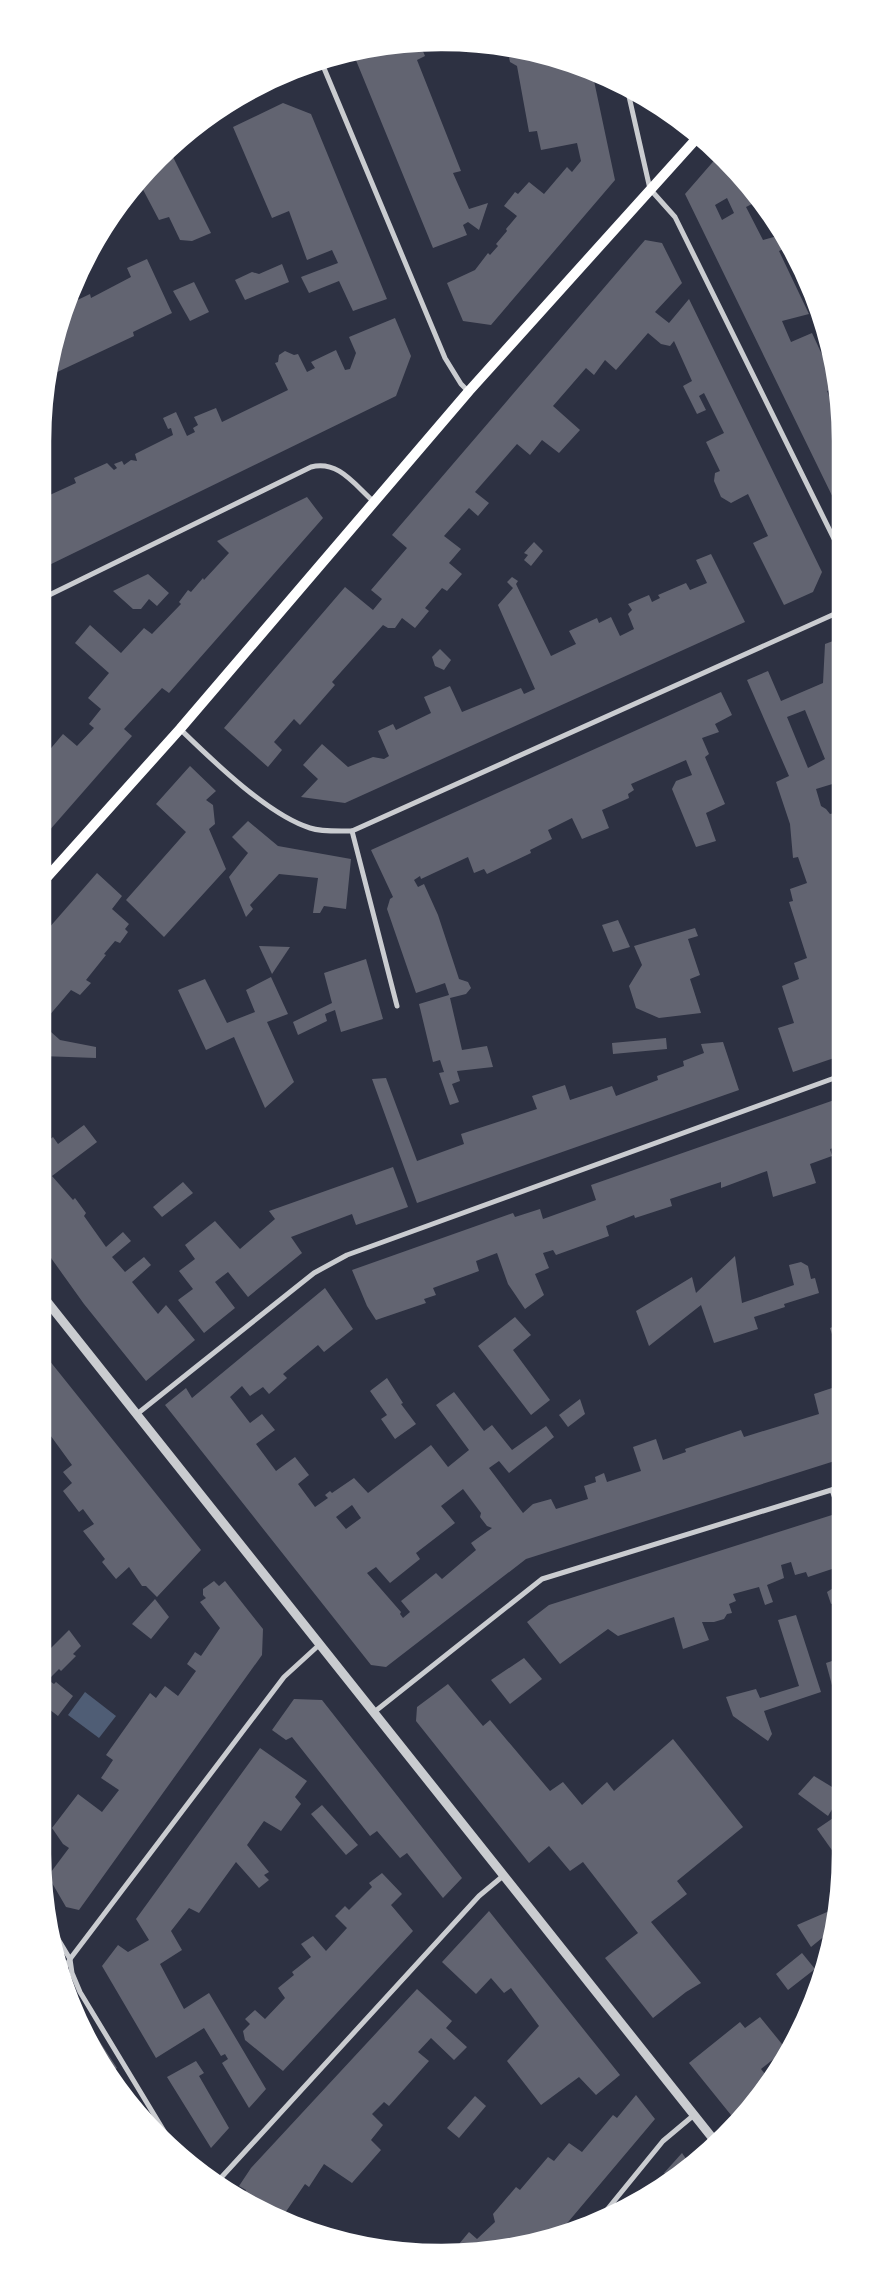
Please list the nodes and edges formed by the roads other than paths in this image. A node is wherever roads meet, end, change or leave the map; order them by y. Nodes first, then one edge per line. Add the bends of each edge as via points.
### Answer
1 (324, 68) edge
2 (629, 98) edge
3 (694, 142) edge
4 (650, 190) junction
5 (469, 391) junction
6 (373, 501) junction
7 (833, 537) edge
8 (50, 595) edge
9 (833, 615) edge
10 (180, 729) junction
11 (352, 831) junction
12 (50, 874) edge
13 (397, 1006) dead end
14 (833, 1079) edge
15 (50, 1305) edge
16 (137, 1414) junction
17 (832, 1490) joint
18 (833, 1493) edge
19 (319, 1645) junction
20 (373, 1712) junction
21 (503, 1876) junction
22 (61, 1944) edge
23 (70, 1959) junction
24 (67, 1966) edge
25 (694, 2115) junction
26 (161, 2126) edge
27 (711, 2137) edge
28 (221, 2177) edge
29 (609, 2208) edge

1 - 5 street via 444,358
2 - 4 street
3 - 4 main road
4 - 5 main road
4 - 7 street via 675,217
5 - 6 main road
6 - 8 street via 331,466 321,464
6 - 10 main road
9 - 11 street
10 - 11 street via 283,817 312,829
10 - 12 main road
11 - 13 street
14 - 16 street via 347,1255 314,1273
15 - 16 street
16 - 19 street
17 - 18 street
17 - 20 street via 542,1579
19 - 20 street
19 - 23 street via 284,1677
20 - 21 street
21 - 25 street
21 - 28 street via 480,1896
22 - 23 street
23 - 24 street
23 - 26 street via 80,1992
25 - 27 street
25 - 29 street via 663,2141

